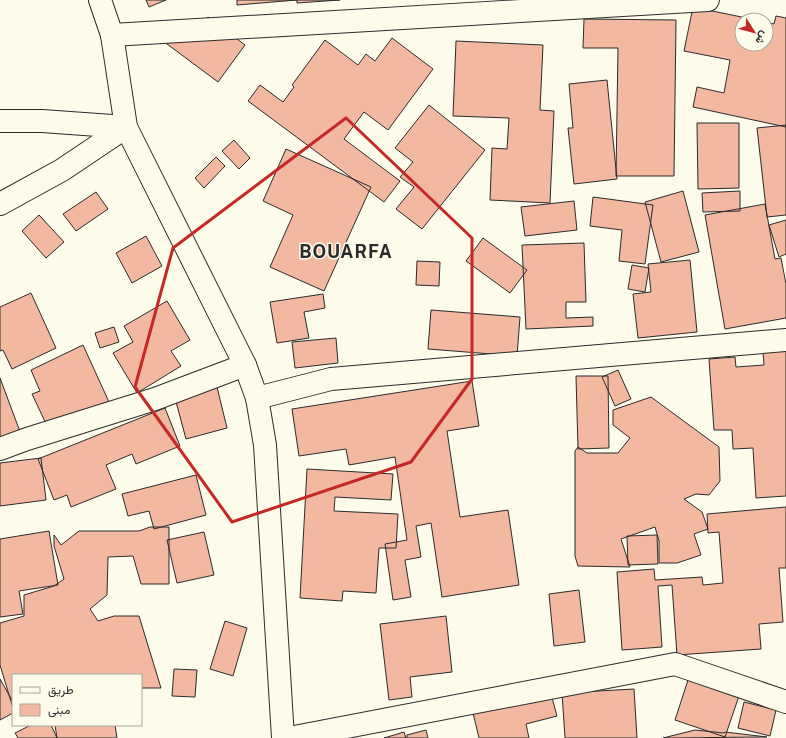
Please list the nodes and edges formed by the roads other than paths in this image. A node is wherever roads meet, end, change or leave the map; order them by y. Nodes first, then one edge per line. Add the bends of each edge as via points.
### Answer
1 (100, 0) edge
2 (708, 0) edge
3 (112, 35) junction
4 (0, 121) edge
5 (126, 127) junction
6 (0, 204) edge
7 (786, 340) edge
8 (245, 365) junction
9 (257, 398) junction
10 (0, 449) edge
11 (786, 702) edge
12 (283, 738) edge
13 (289, 738) edge

1 - 3 street
2 - 3 street
3 - 5 street
4 - 5 street
5 - 6 street via 62,170
5 - 8 street
7 - 9 street via 331,379
8 - 9 street
8 - 10 street via 155,399
9 - 12 street via 265,445
11 - 13 street via 675,664

